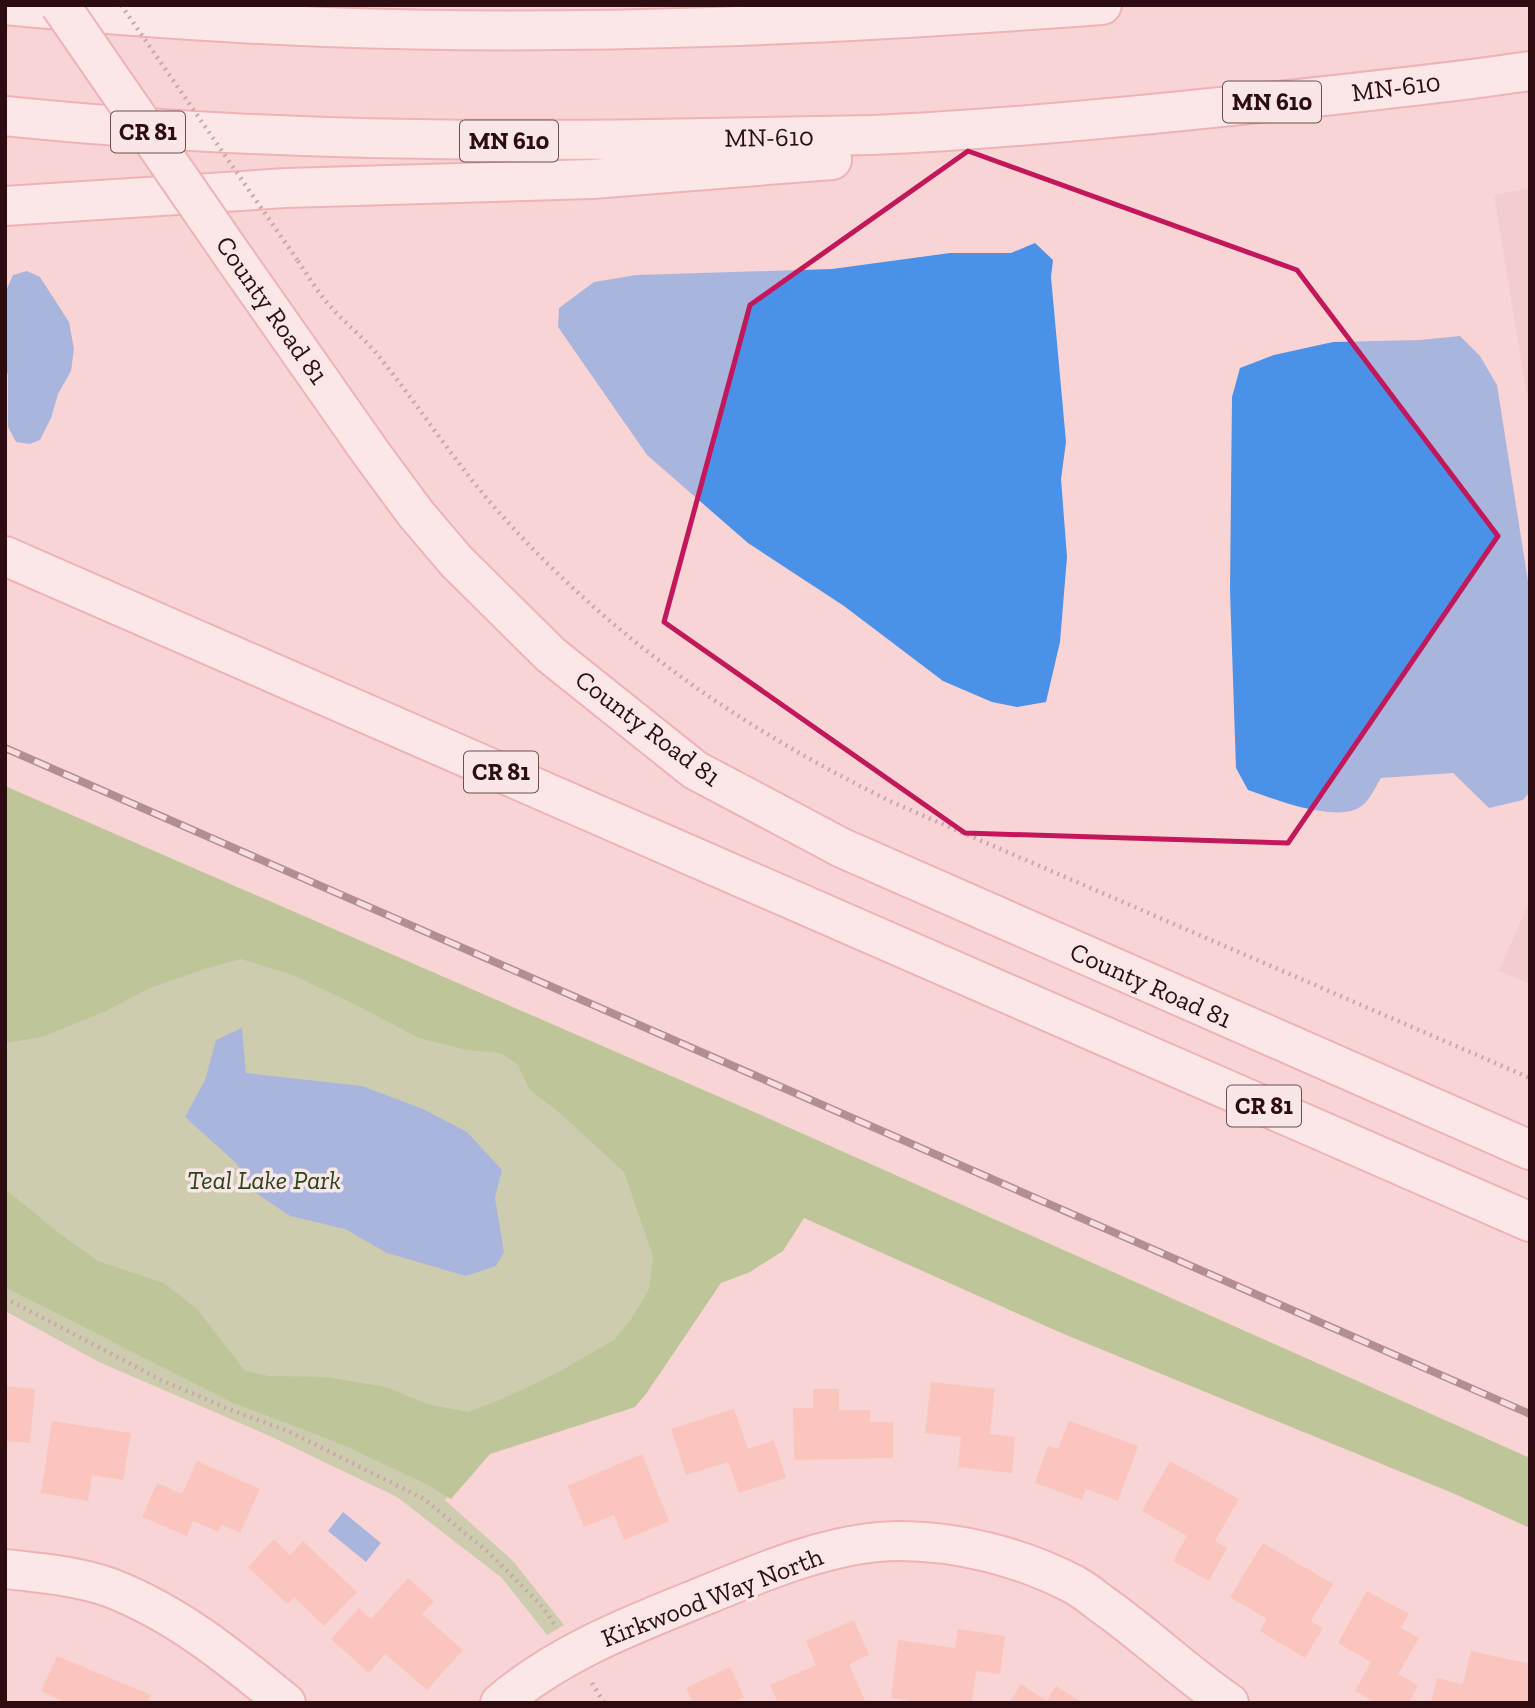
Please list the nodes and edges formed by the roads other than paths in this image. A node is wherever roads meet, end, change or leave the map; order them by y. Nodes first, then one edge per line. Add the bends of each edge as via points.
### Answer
1 (5, 5) edge
2 (60, 5) edge
3 (1102, 5) edge
4 (1530, 71) edge
5 (5, 116) edge
6 (1013, 127) junction
7 (5, 206) edge
8 (5, 556) edge
9 (1530, 1150) edge
10 (1530, 1222) edge
11 (5, 1569) edge
12 (286, 1703) edge
13 (500, 1703) edge
14 (1229, 1703) edge

1 - 3 main road via 326,27 583,29 914,18
2 - 9 main road, County Road 81 / CR 81, bridge via 416,514 456,561 551,655 695,770 842,848
4 - 6 main road, MN-610 / MN 610
5 - 6 main road, MN-610 / MN 610 via 264,134 480,141 849,135
6 - 7 main road via 868,157 620,177 286,188
8 - 10 main road, CR 81
11 - 12 main road via 110,1588 171,1616
13 - 14 main road, Kirkwood Way North via 572,1652 621,1629 774,1567 837,1549 898,1541 961,1546 1026,1563 1075,1585

